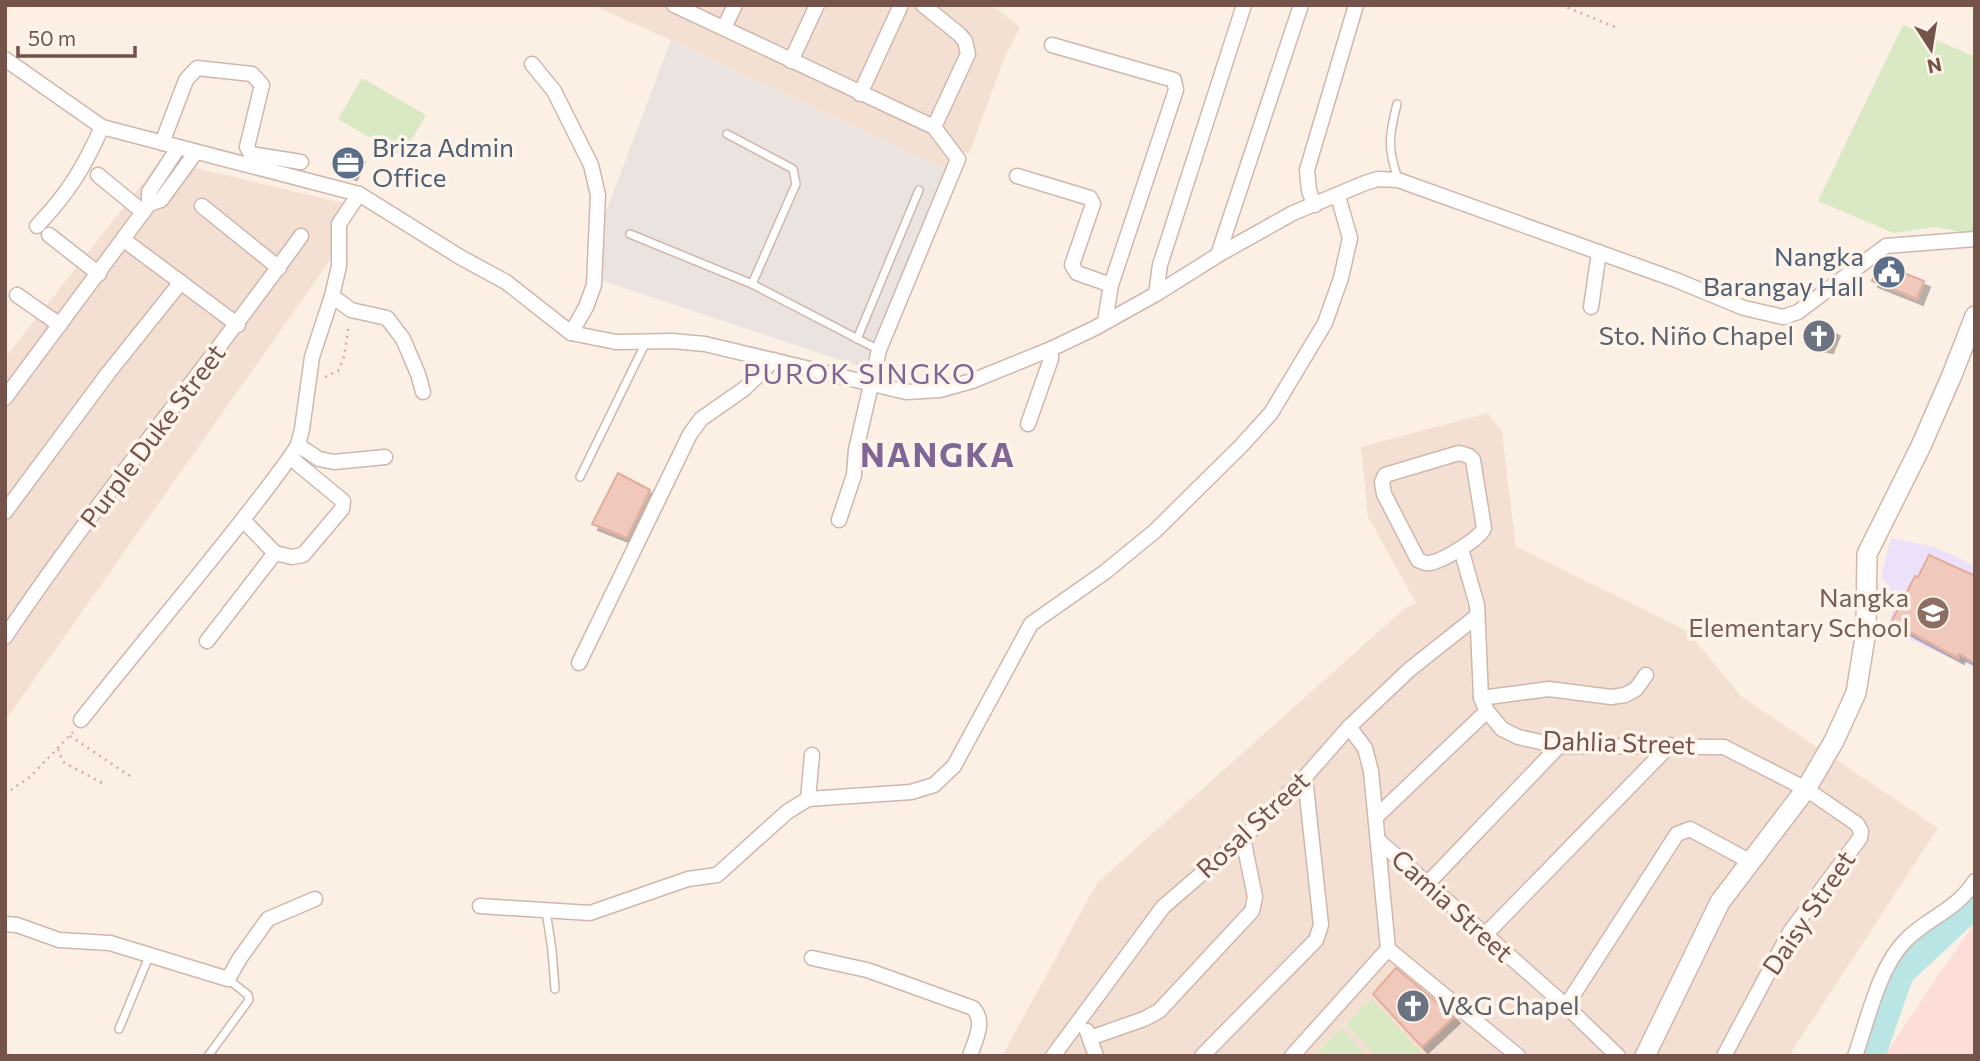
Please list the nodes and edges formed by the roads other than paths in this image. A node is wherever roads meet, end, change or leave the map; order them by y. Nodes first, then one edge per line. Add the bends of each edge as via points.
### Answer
1 (674, 5) edge
2 (734, 5) edge
3 (817, 5) edge
4 (901, 5) edge
5 (923, 5) edge
6 (1244, 5) edge
7 (1301, 5) edge
8 (1356, 5) edge
9 (724, 28) junction
10 (1052, 46) dead end
11 (5, 59) edge
12 (792, 61) junction
13 (532, 64) dead end
14 (860, 94) junction
15 (1397, 104) dead end
16 (102, 127) junction
17 (934, 127) junction
18 (727, 134) dead end
19 (162, 143) junction
20 (178, 148) junction
21 (196, 152) junction
22 (300, 162) dead end
23 (98, 175) dead end
24 (1017, 176) dead end
25 (1398, 180) junction
26 (919, 190) dead end
27 (359, 194) junction
28 (1338, 196) junction
29 (1315, 205) junction
30 (202, 206) dead end
31 (146, 208) junction
32 (630, 234) dead end
33 (301, 236) dead end
34 (1975, 239) edge
35 (124, 240) junction
36 (1599, 252) junction
37 (1218, 254) junction
38 (279, 268) junction
39 (99, 274) junction
40 (181, 282) junction
41 (752, 284) junction
42 (1111, 285) junction
43 (17, 295) dead end
44 (1156, 295) junction
45 (332, 296) junction
46 (1591, 307) dead end
47 (1975, 316) edge
48 (1105, 321) junction
49 (237, 324) junction
50 (60, 325) junction
51 (571, 333) junction
52 (858, 339) junction
53 (646, 342) junction
54 (1051, 349) junction
55 (879, 350) junction
56 (774, 360) junction
57 (872, 384) junction
58 (423, 392) dead end
59 (5, 398) edge
60 (1028, 424) dead end
61 (295, 450) junction
62 (385, 457) dead end
63 (580, 477) dead end
64 (5, 512) edge
65 (839, 520) dead end
66 (244, 521) junction
67 (1461, 548) junction
68 (275, 553) junction
69 (1477, 616) junction
70 (5, 637) edge
71 (207, 641) dead end
72 (579, 663) dead end
73 (1646, 675) dead end
74 (1484, 704) junction
75 (81, 720) road end
76 (1349, 727) junction
77 (1670, 745) junction
78 (1559, 746) junction
79 (811, 755) dead end
80 (1305, 777) junction
81 (1806, 789) junction
82 (808, 799) junction
83 (1377, 816) junction
84 (1243, 838) junction
85 (1379, 841) junction
86 (1751, 862) junction
87 (1975, 881) edge
88 (1427, 884) junction
89 (315, 899) dead end
90 (480, 906) dead end
91 (545, 911) junction
92 (5, 924) edge
93 (1484, 936) junction
94 (1388, 949) junction
95 (150, 954) junction
96 (812, 958) dead end
97 (228, 979) junction
98 (555, 989) dead end
99 (1566, 1006) junction
100 (1080, 1017) junction
101 (119, 1029) dead end
102 (1090, 1038) junction
103 (208, 1056) edge
104 (970, 1056) edge
105 (1053, 1056) edge
106 (1096, 1056) edge
107 (1202, 1056) edge
108 (1292, 1056) edge
109 (1518, 1056) edge
110 (1618, 1056) edge
111 (1645, 1056) edge
112 (1724, 1056) edge
113 (1855, 1056) edge

1 - 9 street
2 - 9 street
3 - 12 street
4 - 14 street
5 - 17 street via 959,34 968,54
6 - 44 street via 1160,265
7 - 37 street
8 - 29 street via 1307,170
9 - 12 street
10 - 42 street via 1174,79 1176,90
11 - 16 street
12 - 14 street
13 - 51 street via 554,91 591,165 598,195 594,285
14 - 17 street
15 - 25 lane via 1389,155
16 - 19 street
16 - 39 street via 87,162 43,230
17 - 55 street via 957,159
18 - 41 lane via 793,169 796,184
19 - 20 street
19 - 22 street via 186,80 197,68 252,74 262,85 247,147 251,154
20 - 21 street
20 - 31 street via 149,192
21 - 27 street
21 - 31 street via 161,200
23 - 31 street
24 - 42 street via 1090,198 1093,204 1072,265 1077,273
25 - 28 street via 1365,183
25 - 36 street
26 - 52 lane
27 - 45 street via 339,224 339,266
27 - 51 street via 506,282
28 - 29 street
28 - 82 street via 1350,238 1341,278 1325,323 1271,413 1155,531 1031,624 954,766 934,785 911,792
29 - 37 street
30 - 38 street
31 - 35 street
32 - 41 lane
33 - 38 street, Purple Duke Street
34 - 36 street via 1886,246 1798,312 1783,317 1744,308
35 - 39 street
35 - 40 street
36 - 46 street
37 - 44 street
38 - 49 street, Purple Duke Street
39 - 50 street
40 - 49 street
40 - 64 street
41 - 52 lane
42 - 48 street
43 - 50 street
44 - 48 street
45 - 58 street via 351,310 387,318 403,340
45 - 61 street via 312,357 303,429
47 - 81 street via 1921,446 1867,554 1866,631 1856,693
48 - 54 street
49 - 70 street, Purple Duke Street
50 - 59 street
51 - 53 street via 616,342
52 - 55 lane
53 - 56 street via 705,344
53 - 63 lane
54 - 57 street via 940,390 906,392
54 - 60 street
55 - 57 street
56 - 57 street
56 - 72 street via 744,389 701,419
57 - 65 street via 854,475
61 - 62 street via 334,462
61 - 66 street
61 - 68 street via 298,464 343,501 342,509 303,555
66 - 68 street
66 - 75 street
67 - 67 street via 1432,563 1418,561 1384,494 1385,475 1459,453 1469,456 1484,528
67 - 69 street
68 - 71 street
69 - 74 street
69 - 76 street, Rosal Street via 1409,670
73 - 74 street via 1625,695 1549,689
74 - 78 street, Dahlia Street via 1502,729
74 - 83 street
76 - 80 street, Rosal Street
76 - 83 street via 1365,748
77 - 78 street, Dahlia Street
77 - 81 street, Dahlia Street via 1724,747
77 - 93 street
78 - 88 street
79 - 82 street
80 - 84 street, Rosal Street
80 - 107 street via 1321,925 1316,940
81 - 86 street
81 - 112 street, Daisy Street via 1857,824 1860,838 1790,932
82 - 91 street via 787,811 717,875 676,883 590,913
83 - 85 street
84 - 100 street, Rosal Street via 1163,907
84 - 102 street via 1255,897 1252,911 1159,1011
85 - 88 street, Camia Street
85 - 94 street
86 - 99 street via 1690,829 1677,834
86 - 111 street via 1720,902
87 - 113 street via 1965,897 1906,940 1888,962
88 - 93 street, Camia Street
89 - 97 street via 268,919
90 - 91 street
91 - 98 lane
92 - 95 street via 59,940 110,943
93 - 99 street, Camia Street
94 - 108 street
94 - 109 street
95 - 97 street
95 - 101 lane
96 - 104 street via 867,970 973,1008 981,1023
97 - 103 lane via 249,1000
99 - 110 street, Camia Street
100 - 102 street
100 - 105 street, Rosal Street
102 - 106 street

